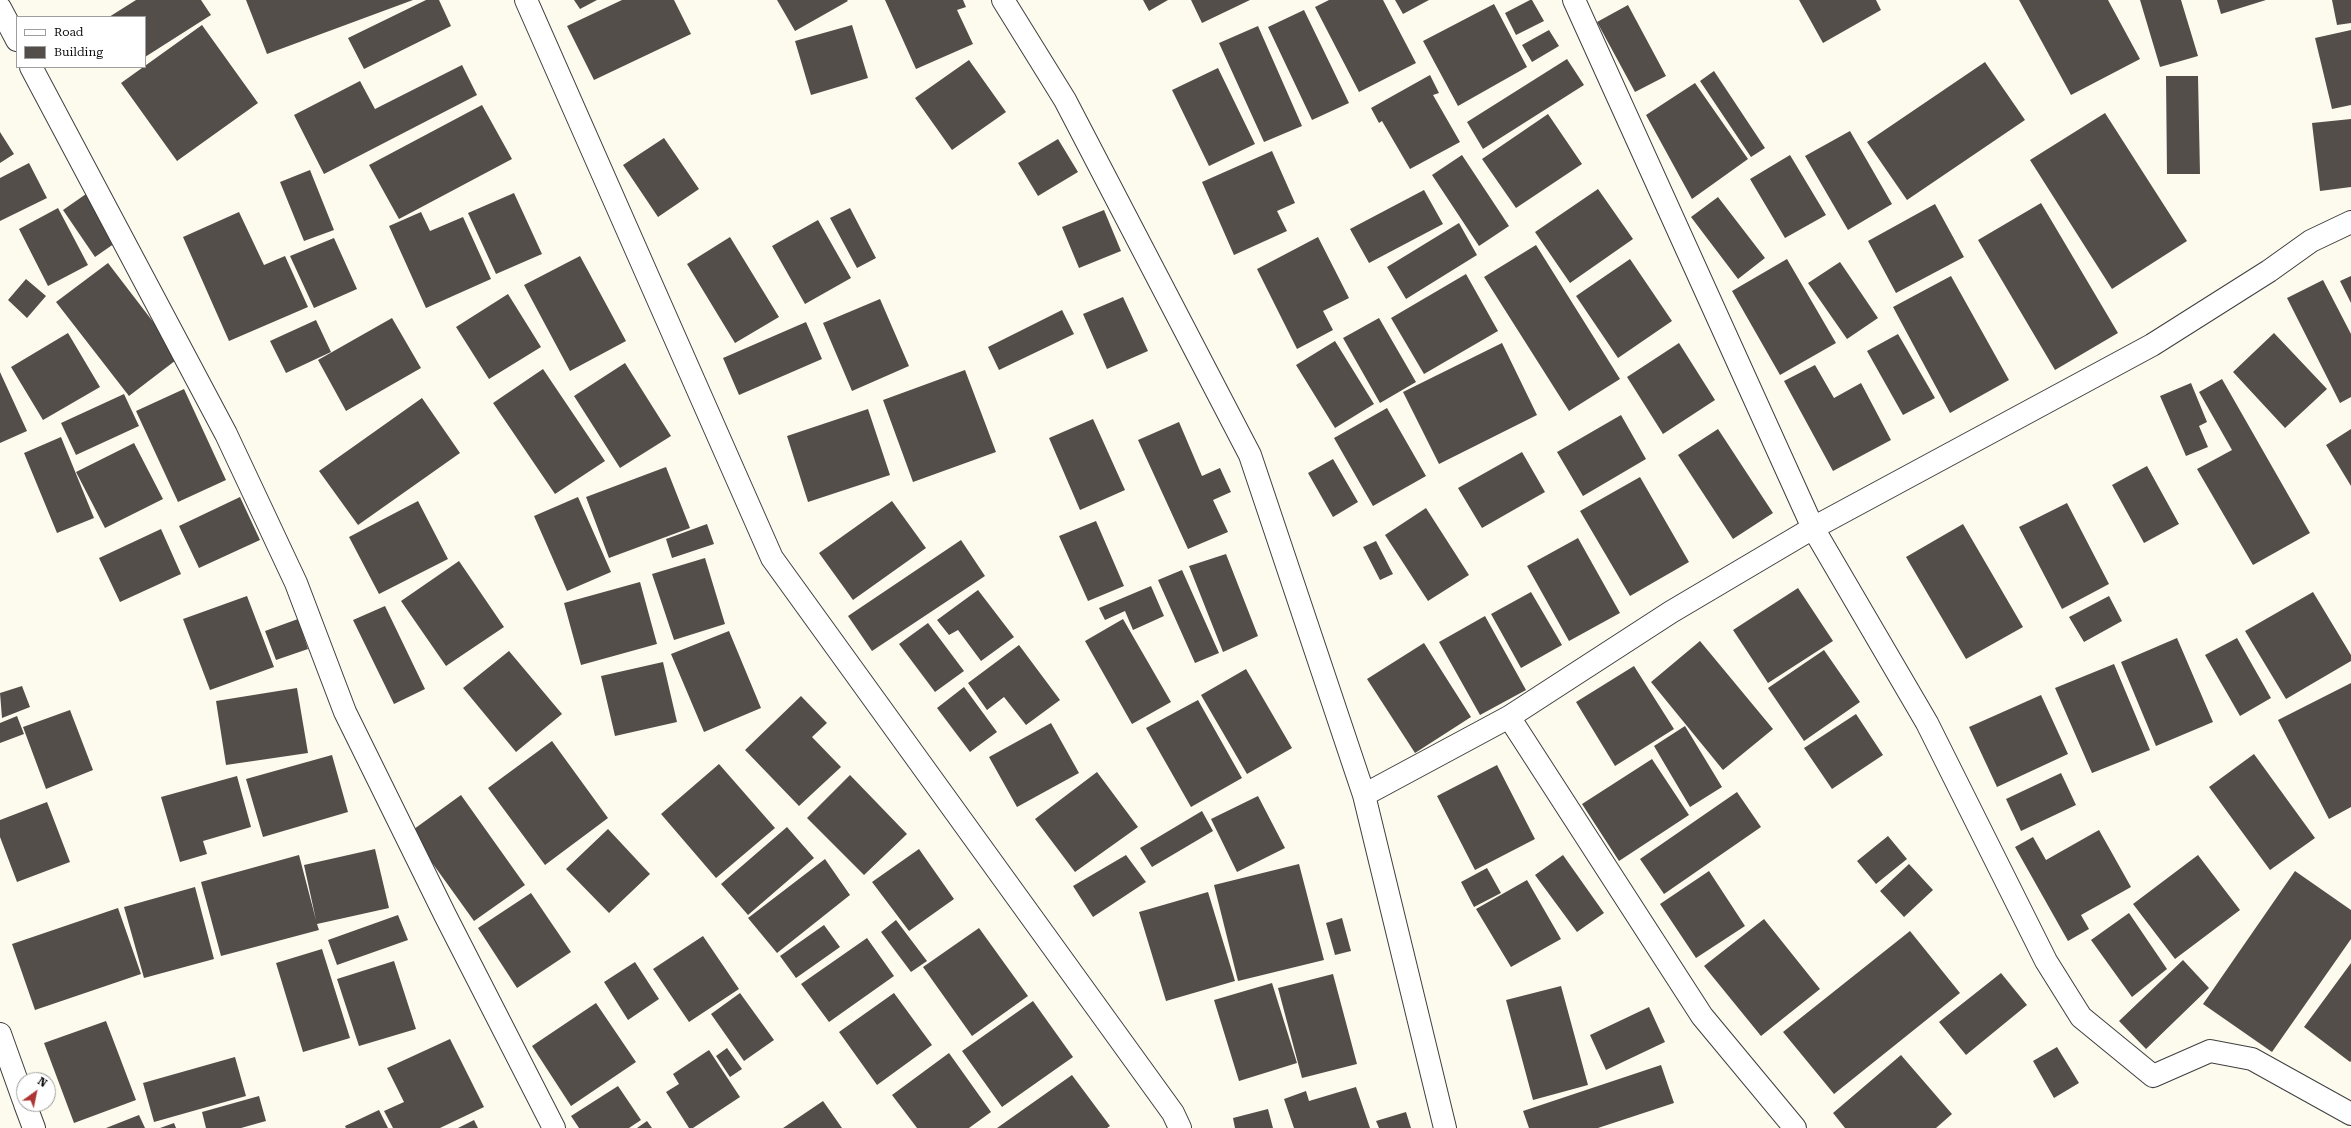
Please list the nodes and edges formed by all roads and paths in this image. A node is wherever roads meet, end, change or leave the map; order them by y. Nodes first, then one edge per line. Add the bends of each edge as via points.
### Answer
1 (526, 0) edge
2 (1003, 0) edge
3 (1574, 0) edge
4 (0, 8) edge
5 (16, 38) edge
6 (32, 68) edge
7 (2351, 222) edge
8 (1813, 528) junction
9 (1509, 717) junction
10 (1364, 795) junction
11 (0, 1034) edge
12 (16, 1079) edge
13 (28, 1112) edge
14 (2351, 1114) edge
15 (34, 1128) edge
16 (554, 1128) edge
17 (1180, 1128) edge
18 (1445, 1128) edge
19 (1795, 1128) edge

1 - 17 street via 772,558 1168,1106
2 - 10 street via 1065,100 1250,456
3 - 8 street
4 - 5 street
6 - 16 street via 226,434 296,583 346,712 445,915
7 - 8 street via 2311,241 2269,271 2152,345
8 - 9 street via 1671,612
8 - 14 street via 1927,723 2046,961 2081,1017 2153,1076 2210,1051 2252,1059
9 - 10 street
9 - 19 street via 1702,1016
10 - 18 street
11 - 12 street
13 - 15 street

